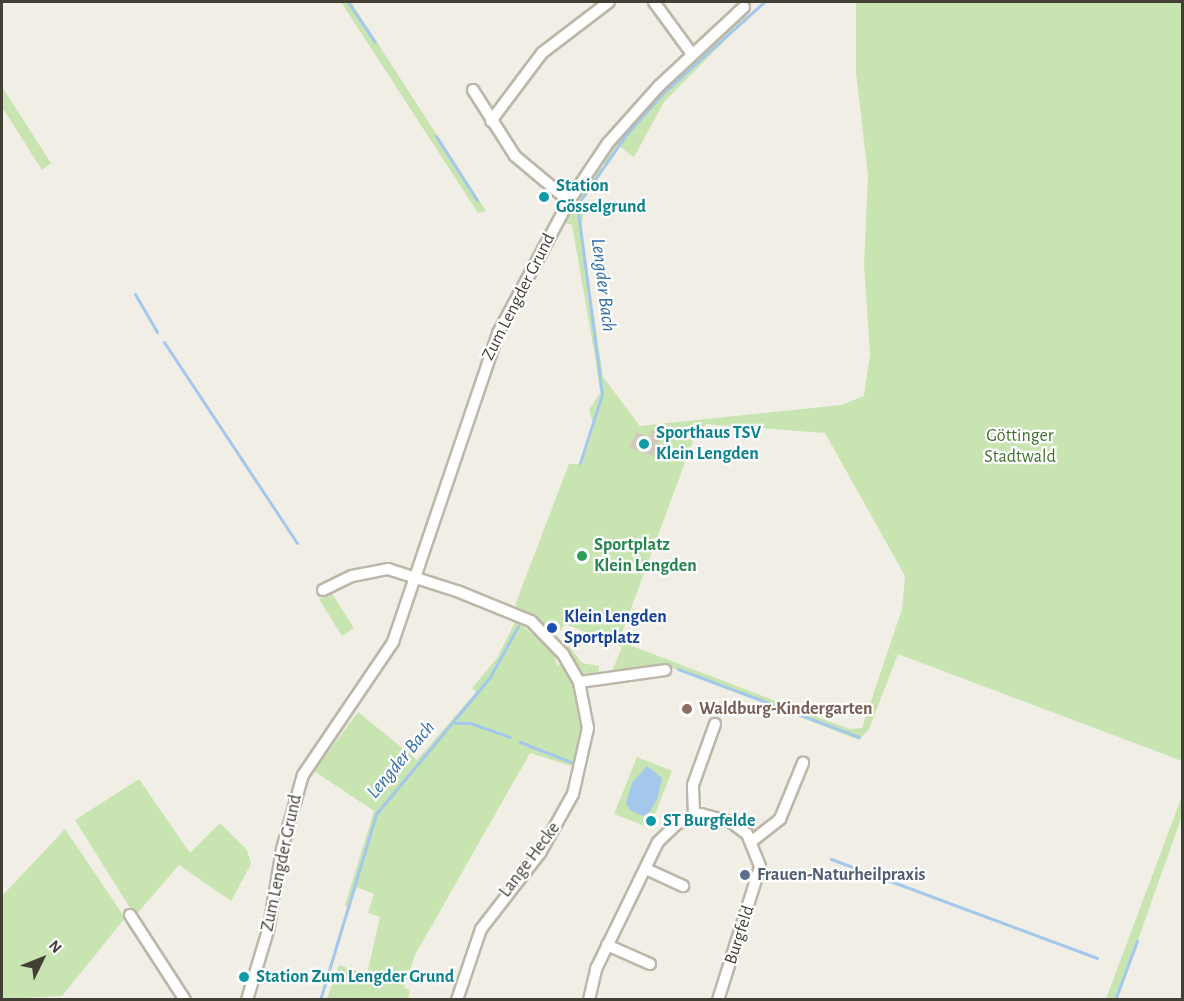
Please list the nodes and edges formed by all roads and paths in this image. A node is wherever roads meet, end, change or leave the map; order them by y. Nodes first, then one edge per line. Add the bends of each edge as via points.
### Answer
1 (609, 2) edge
2 (654, 2) edge
3 (744, 7) dead end
4 (692, 54) junction
5 (473, 90) dead end
6 (491, 121) junction
7 (569, 201) junction
8 (416, 576) junction
9 (323, 590) dead end
10 (665, 669) dead end
11 (579, 682) junction
12 (715, 724) dead end
13 (803, 763) dead end
14 (694, 815) junction
15 (753, 841) junction
16 (645, 869) junction
17 (683, 886) dead end
18 (130, 915) dead end
19 (607, 945) junction
20 (650, 964) dead end
21 (719, 997) edge
22 (186, 999) edge
23 (247, 999) edge
24 (457, 999) edge
25 (589, 999) edge

1 - 6 street via 542,53
2 - 4 street
3 - 4 street, Zum Lengder Grund
4 - 7 street, Zum Lengder Grund via 615,134
5 - 6 street
6 - 7 street via 525,167
7 - 8 street, Zum Lengder Grund via 489,356
8 - 9 street via 373,570
8 - 11 street, Lange Hecke via 527,618 563,654
8 - 23 street, Zum Lengder Grund via 400,624 378,669 303,775 282,849 269,927
10 - 11 street
11 - 24 street, Lange Hecke via 588,728 573,794 543,848 482,928
12 - 14 street via 693,784
13 - 15 street via 780,819
14 - 15 street via 731,822
14 - 16 street via 664,835
15 - 21 street, Burgfeld via 759,878
16 - 17 street
16 - 19 street
18 - 22 street
19 - 20 street
19 - 25 street

